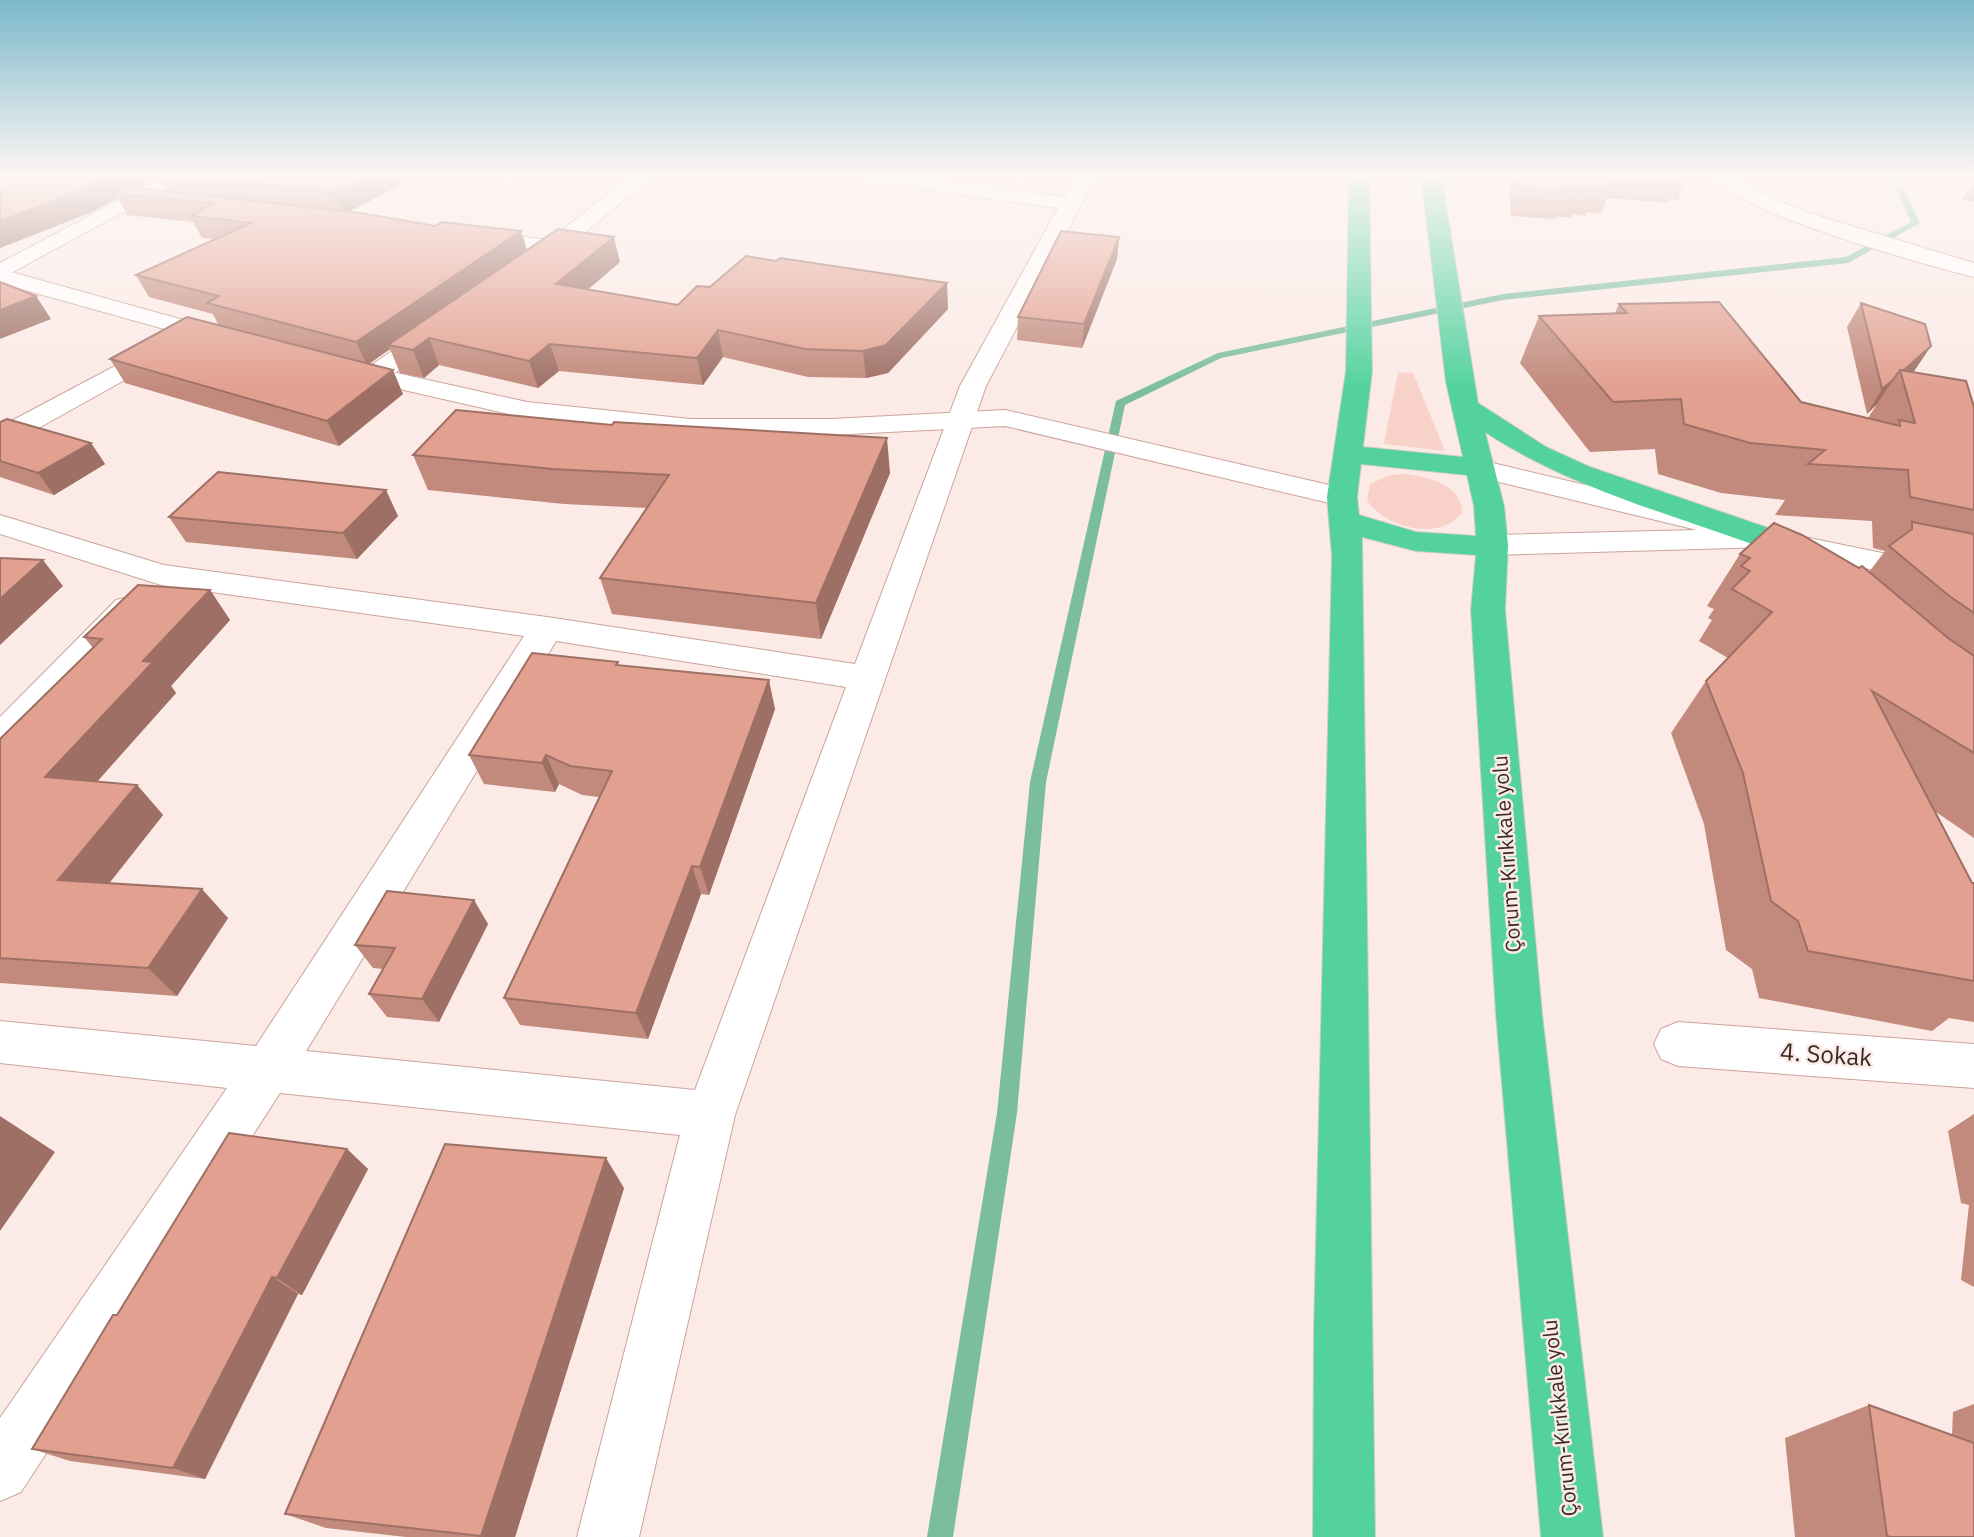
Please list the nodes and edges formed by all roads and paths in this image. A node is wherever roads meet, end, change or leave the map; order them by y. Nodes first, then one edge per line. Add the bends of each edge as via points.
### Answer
1 (50, 246) edge
2 (545, 246) edge
3 (1049, 246) edge
4 (1358, 246) edge
5 (1438, 246) edge
6 (1898, 246) edge
7 (556, 247) joint
8 (1966, 267) edge
9 (0, 274) edge
10 (512, 278) edge
11 (458, 316) edge
12 (195, 331) junction
13 (246, 344) edge
14 (321, 364) edge
15 (372, 377) junction
16 (1462, 394) junction
17 (962, 420) junction
18 (0, 438) edge
19 (1348, 454) junction
20 (1480, 469) junction
21 (1343, 509) junction
22 (0, 524) edge
23 (1766, 538) junction
24 (1492, 545) junction
25 (161, 575) junction
26 (1802, 576) edge
27 (1974, 582) edge
28 (547, 628) junction
29 (866, 678) junction
30 (0, 740) edge
31 (0, 1042) edge
32 (1678, 1044) dead end
33 (1974, 1066) edge
34 (268, 1069) junction
35 (710, 1115) junction
36 (0, 1471) edge
37 (608, 1537) edge
38 (1344, 1537) edge
39 (1572, 1537) edge

1 - 9 street
2 - 7 street
3 - 17 street via 973,386
4 - 19 highway via 1359,372
5 - 16 highway, Çorum-Kırıkkale yolu
6 - 8 street
7 - 10 street
9 - 12 street
11 - 15 street
12 - 13 street
12 - 18 street
14 - 15 street
15 - 17 street via 527,410 690,427 831,427
16 - 20 highway, Çorum-Kırıkkale yolu
16 - 23 highway via 1536,453 1580,473
17 - 21 street via 1005,418 1183,462
17 - 29 street
19 - 20 highway
19 - 21 highway
20 - 23 street
20 - 24 highway, Çorum-Kırıkkale yolu via 1488,496
21 - 24 highway via 1398,541
21 - 38 highway via 1348,556
22 - 25 street
23 - 24 street
23 - 26 street
23 - 27 street
24 - 39 highway, Çorum-Kırıkkale yolu via 1488,610 1519,1014
25 - 28 street
25 - 30 street
28 - 29 street
28 - 34 street
29 - 35 street
31 - 34 street
32 - 33 street, 4. Sokak
34 - 35 street
34 - 36 street
35 - 37 street

